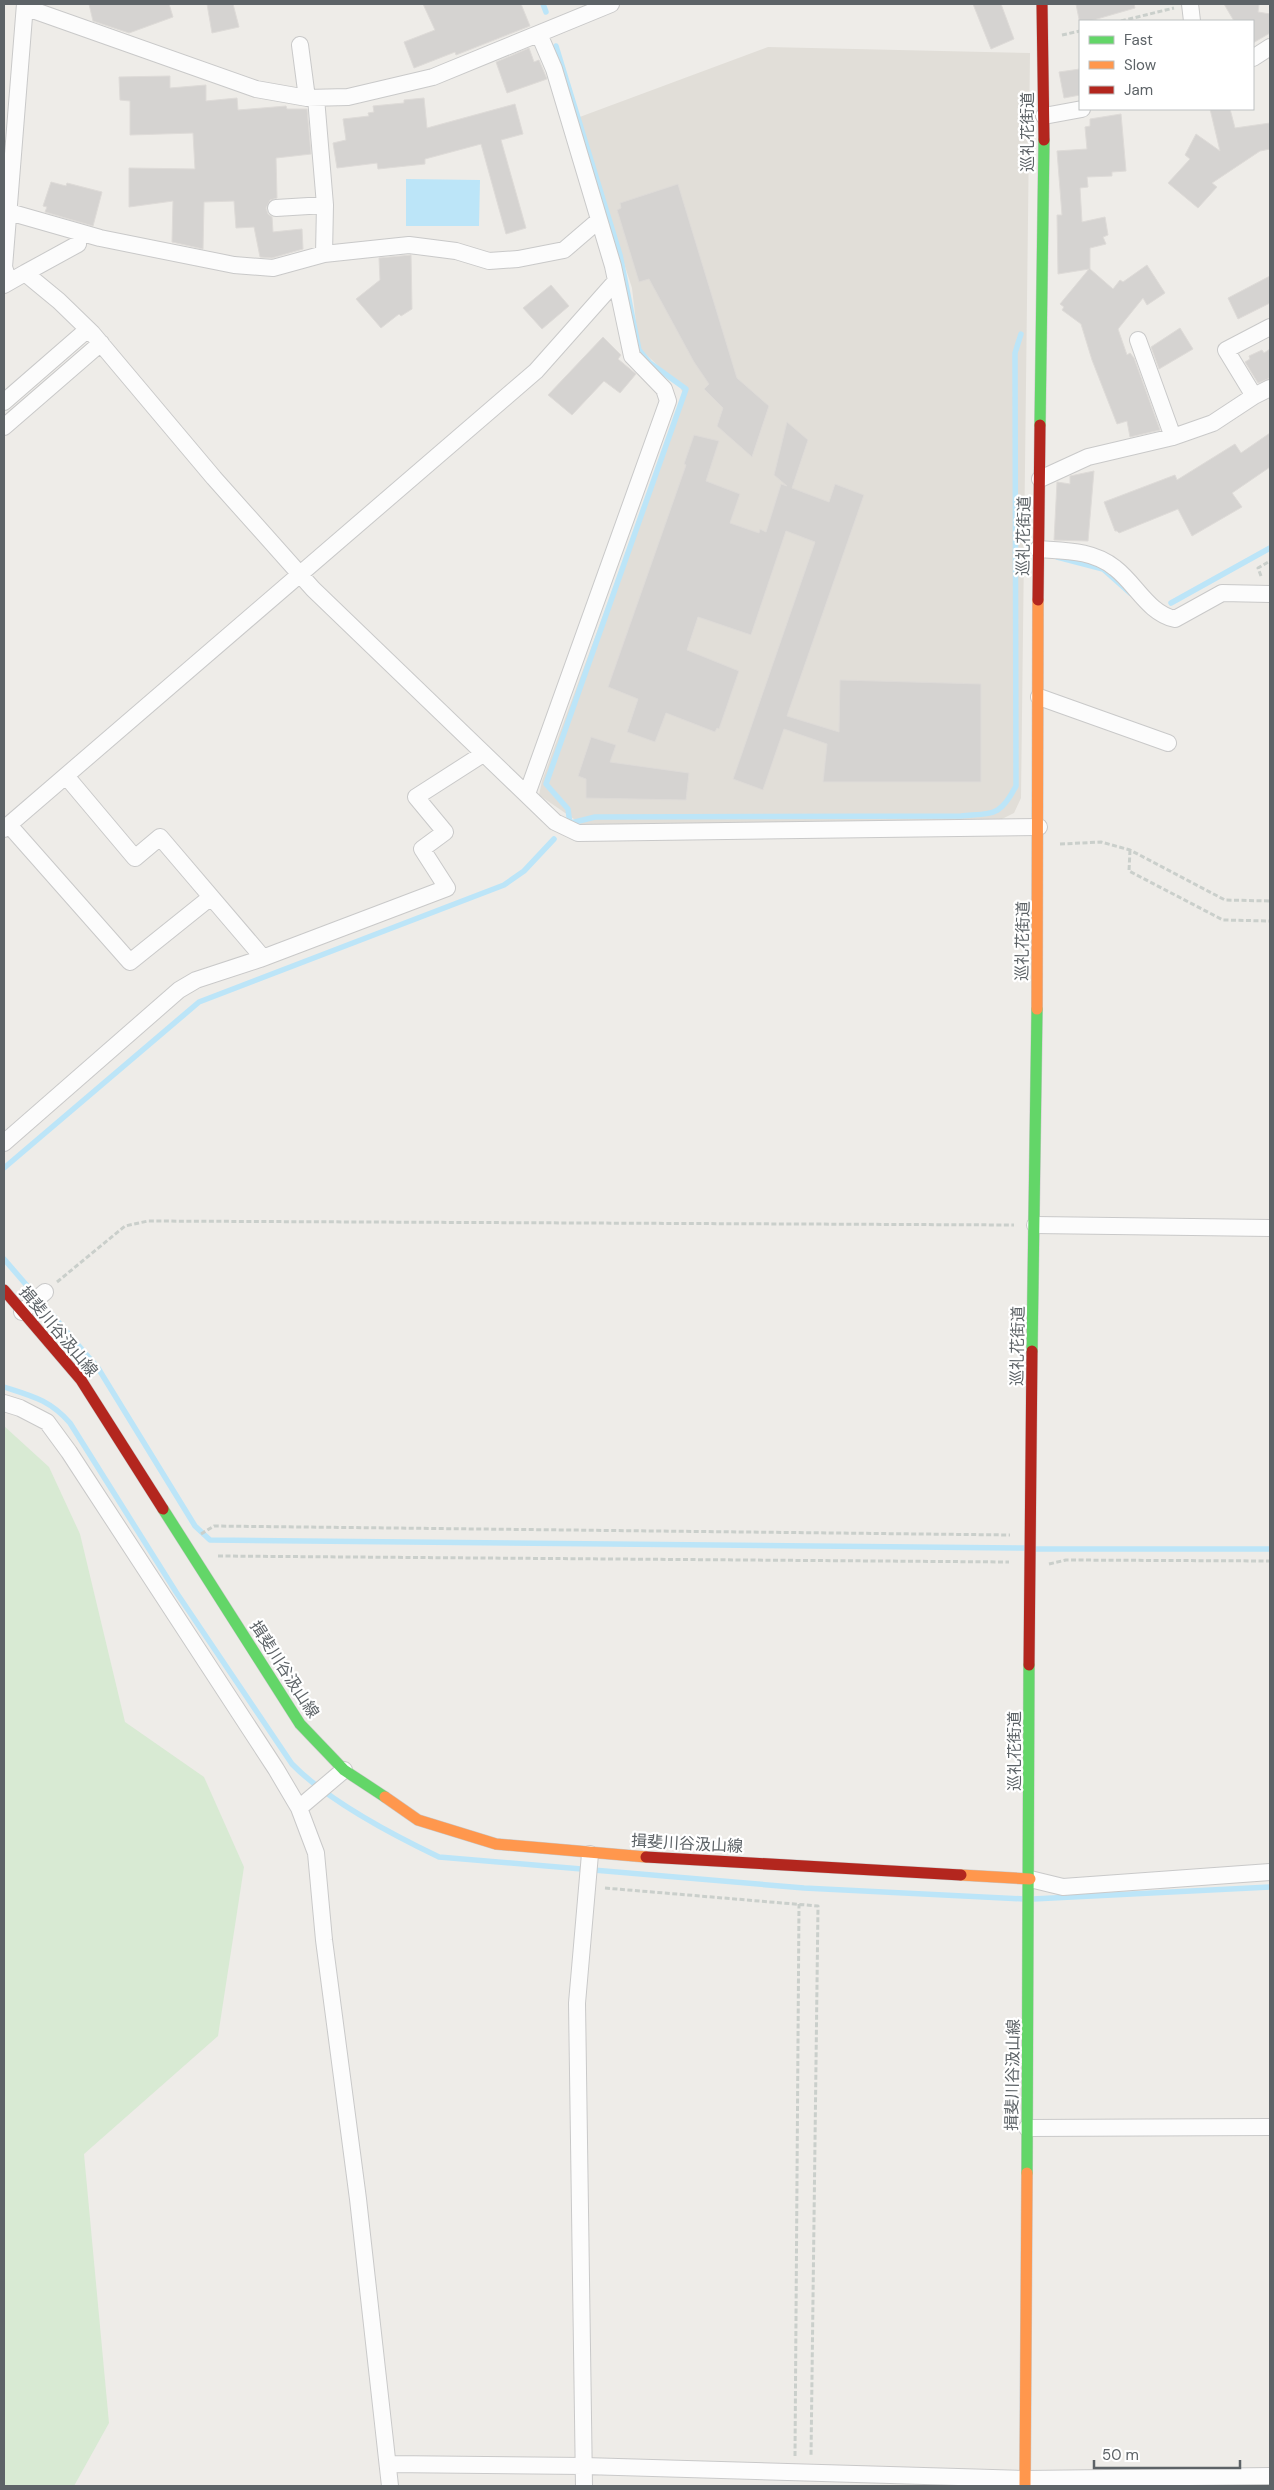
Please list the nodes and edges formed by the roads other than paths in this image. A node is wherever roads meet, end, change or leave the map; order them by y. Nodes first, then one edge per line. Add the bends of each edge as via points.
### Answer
1 (611, 4) edge
2 (1042, 4) edge
3 (1191, 4) edge
4 (26, 6) edge
5 (1192, 20) edge
6 (540, 34) junction
7 (300, 45) dead end
8 (1270, 47) edge
9 (1254, 57) edge
10 (312, 98) junction
11 (1079, 110) edge
12 (1044, 116) junction
13 (325, 205) junction
14 (276, 208) dead end
15 (9, 212) junction
16 (599, 220) junction
17 (78, 244) dead end
18 (324, 254) junction
19 (25, 273) junction
20 (615, 282) junction
21 (6, 283) edge
22 (1270, 327) edge
23 (88, 329) junction
24 (1138, 340) dead end
25 (101, 343) junction
26 (1270, 388) edge
27 (1254, 396) junction
28 (4, 402) edge
29 (4, 427) edge
30 (1173, 437) junction
31 (1040, 480) junction
32 (1038, 549) junction
33 (300, 575) junction
34 (1270, 594) edge
35 (1039, 697) junction
36 (1168, 743) dead end
37 (483, 754) junction
38 (66, 776) junction
39 (527, 794) junction
40 (6, 828) edge
41 (1039, 828) junction
42 (211, 897) junction
43 (260, 959) junction
44 (4, 1143) edge
45 (1035, 1225) junction
46 (1270, 1228) edge
47 (4, 1290) edge
48 (45, 1292) road end
49 (22, 1312) junction
50 (4, 1403) edge
51 (344, 1770) junction
52 (299, 1808) junction
53 (590, 1854) junction
54 (1270, 1872) edge
55 (1030, 1880) junction
56 (1270, 2126) edge
57 (1027, 2128) junction
58 (388, 2464) junction
59 (584, 2466) junction
60 (1270, 2476) edge
61 (1025, 2483) edge
62 (390, 2486) edge
63 (584, 2486) edge

1 - 6 street
2 - 12 main road, 巡礼花街道
3 - 5 street
4 - 10 street via 256,89
4 - 15 street
6 - 10 street via 433,77 348,97
6 - 16 street via 554,69
7 - 10 street
8 - 9 street
10 - 13 street
11 - 12 street
12 - 31 main road, 巡礼花街道
13 - 14 street
13 - 18 street
15 - 18 street via 100,238 234,265 273,268
15 - 21 street via 4,267
16 - 18 street via 564,250 518,259 489,261 456,251 409,245
16 - 20 street
17 - 19 street
19 - 21 street
19 - 23 street
20 - 33 street via 536,371
20 - 39 street via 632,356 664,389 668,401
22 - 27 street via 1226,350
23 - 25 street
23 - 28 street
24 - 30 street
25 - 29 street
25 - 33 street
26 - 27 street
27 - 30 street via 1213,423
30 - 31 street via 1088,457
31 - 32 main road, 巡礼花街道
32 - 34 street via 1085,552 1115,567 1161,616 1175,620 1222,594
32 - 35 main road, 巡礼花街道
33 - 37 street
33 - 38 street
35 - 36 street
35 - 41 main road, 巡礼花街道
37 - 39 street
37 - 43 street via 416,797 445,832 422,849 447,888
38 - 40 street
38 - 42 street via 135,858 160,837
39 - 41 street via 555,822 578,833
40 - 42 street via 130,962
41 - 45 main road, 巡礼花街道
42 - 43 street via 259,953
43 - 44 street via 196,980 179,990
45 - 46 street
45 - 55 main road, 巡礼花街道 via 1030,1535
47 - 49 main road, 揖斐川谷汲山線
48 - 49 street
49 - 51 main road, 揖斐川谷汲山線 via 80,1380 300,1724
50 - 52 street via 47,1422
51 - 52 street
51 - 53 main road, 揖斐川谷汲山線 via 418,1820 496,1844
52 - 58 street via 316,1854
53 - 55 main road, 揖斐川谷汲山線
53 - 59 street via 577,2002
54 - 55 street via 1063,1887
55 - 57 main road, 揖斐川谷汲山線
56 - 57 street
57 - 61 main road, 揖斐川谷汲山線
58 - 59 street
58 - 62 street
59 - 61 street
59 - 63 street
60 - 61 street

